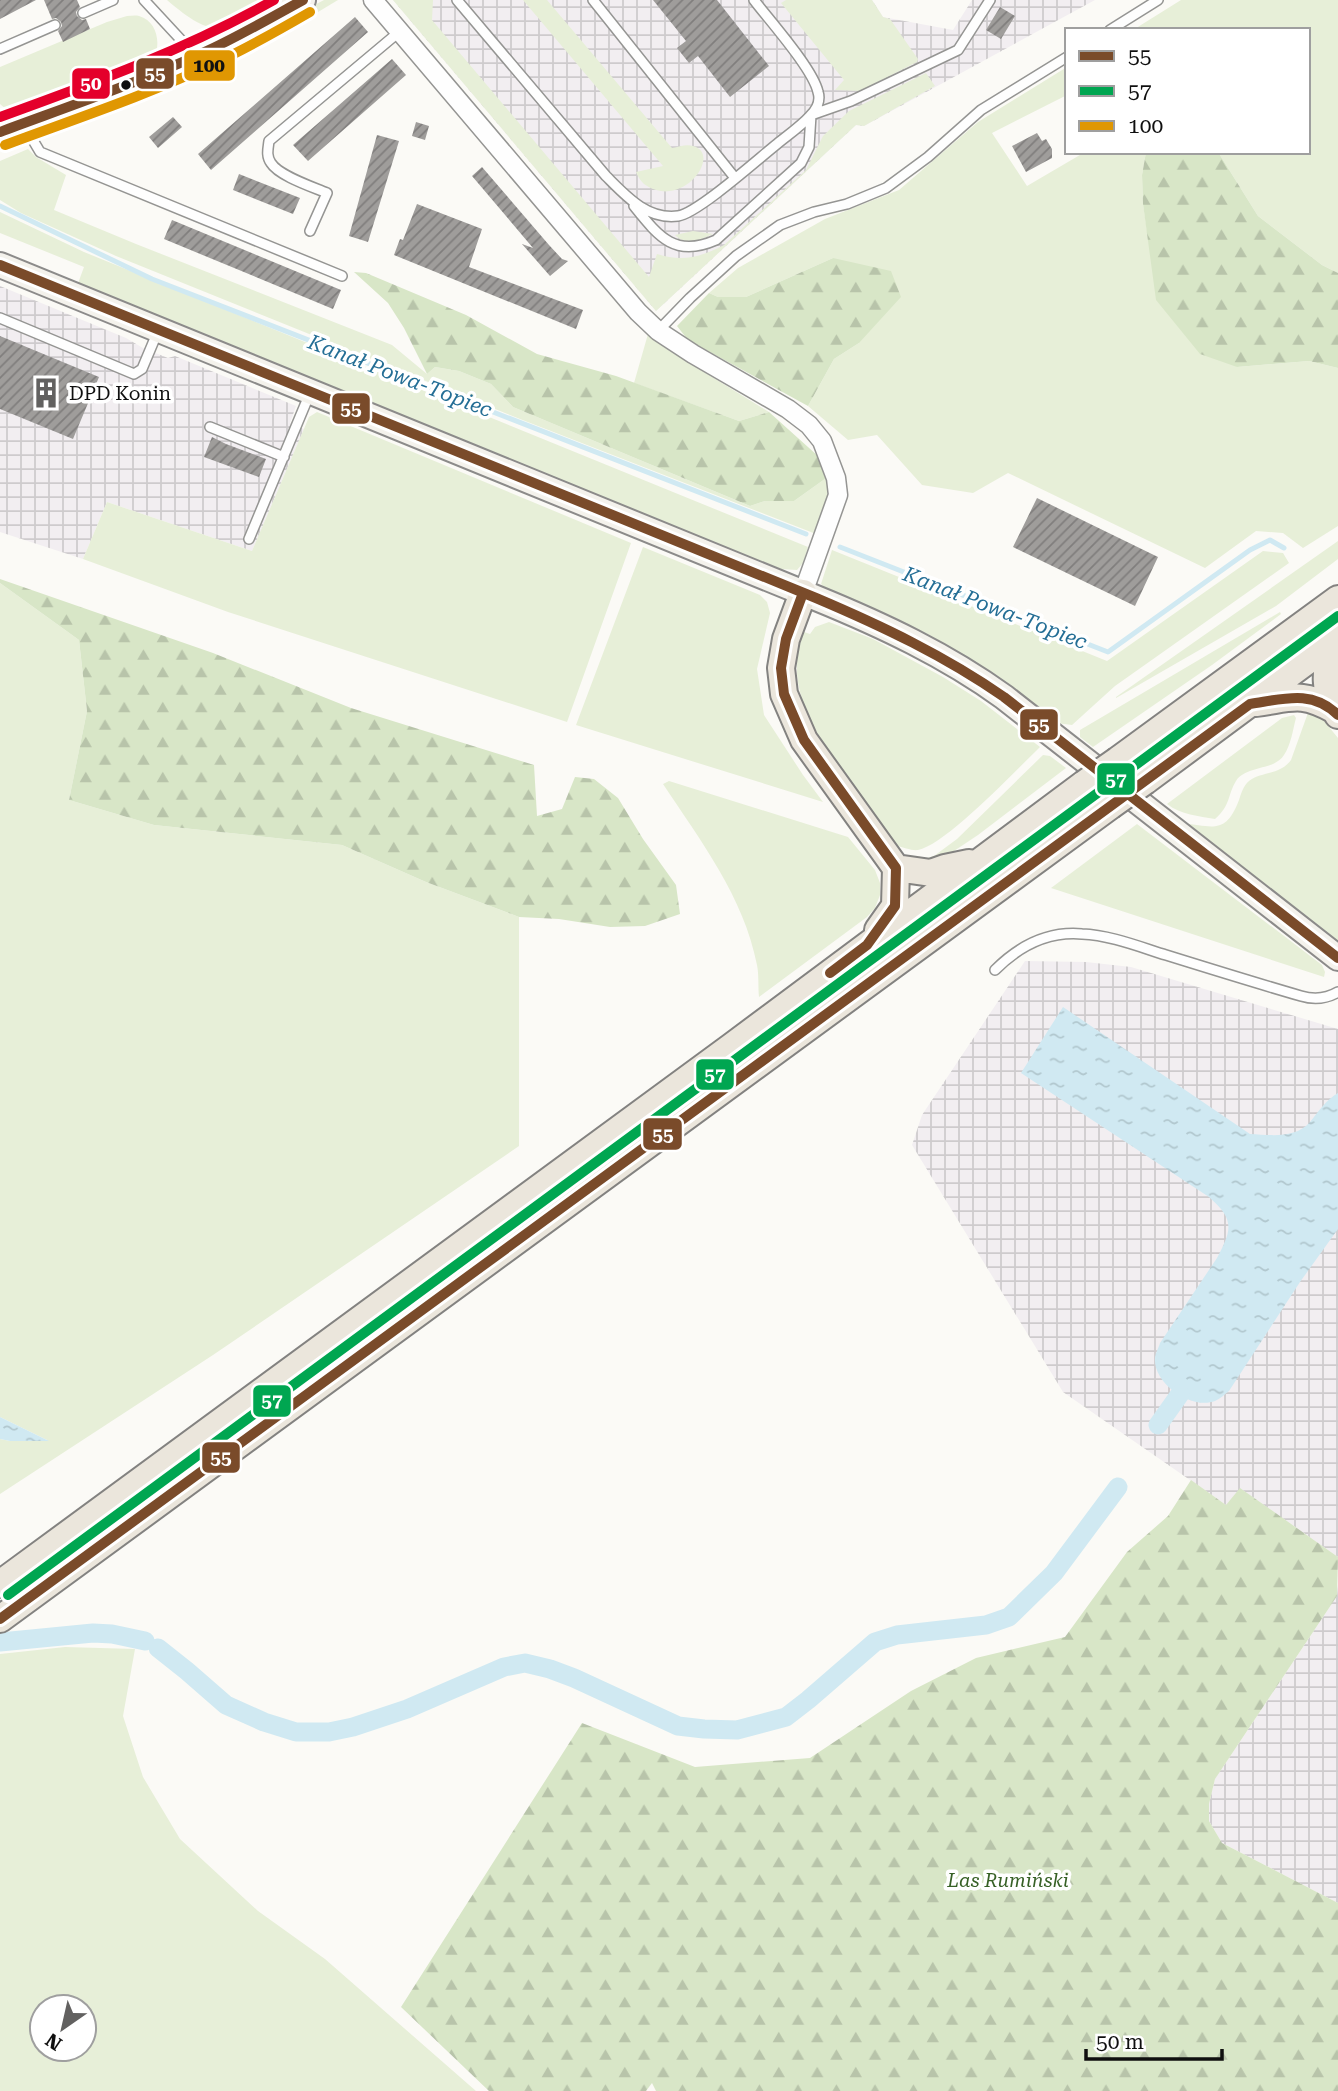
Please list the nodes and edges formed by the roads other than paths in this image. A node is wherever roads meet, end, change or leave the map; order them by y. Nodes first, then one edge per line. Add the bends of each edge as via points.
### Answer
1 (113, 0) edge
2 (144, 0) edge
3 (303, 0) edge
4 (373, 0) edge
5 (457, 0) edge
6 (593, 0) edge
7 (754, 0) edge
8 (990, 0) edge
9 (1158, 0) edge
10 (83, 13) dead end
11 (55, 25) dead end
12 (1113, 28) edge
13 (399, 32) junction
14 (0, 49) edge
15 (196, 56) junction
16 (1065, 58) edge
17 (811, 115) junction
18 (24, 123) junction
19 (0, 132) edge
20 (735, 178) junction
21 (630, 200) junction
22 (310, 230) dead end
23 (0, 265) edge
24 (342, 276) dead end
25 (0, 318) edge
26 (159, 330) junction
27 (658, 331) junction
28 (311, 391) junction
29 (210, 426) dead end
30 (284, 457) junction
31 (249, 539) dead end
32 (803, 593) junction
33 (1338, 599) edge
34 (1335, 641) edge
35 (1250, 704) junction
36 (1336, 713) edge
37 (981, 861) junction
38 (896, 868) junction
39 (867, 945) junction
40 (1338, 958) edge
41 (995, 970) dead end
42 (1338, 992) edge
43 (0, 1584) edge
44 (0, 1619) edge

1 - 10 lane
2 - 15 lane
3 - 15 street
4 - 13 street
5 - 21 lane
6 - 20 lane
7 - 17 lane via 810,73 819,102
8 - 17 lane via 958,50
9 - 12 lane
11 - 14 lane
13 - 22 lane via 269,141 271,165 327,193
13 - 27 street
15 - 18 street
16 - 27 lane via 981,110 886,188 780,225 736,256
17 - 20 lane
17 - 21 lane via 809,148 801,163 716,240 700,247 679,247 649,224
18 - 19 street
18 - 24 lane via 40,152
20 - 21 lane via 680,216 654,215
23 - 26 street
25 - 26 lane via 134,374 142,369
26 - 28 street
27 - 32 street via 788,409 822,441 838,495
28 - 30 lane
28 - 32 street
29 - 30 lane
30 - 31 lane
32 - 38 main road via 786,639 781,668 784,694 804,740
32 - 40 street via 913,640 990,687
33 - 37 main road, bridge
34 - 35 main road
34 - 36 main road via 1326,683
35 - 36 main road via 1293,696
35 - 44 main road, bridge
37 - 38 main road via 931,873
37 - 39 main road
38 - 39 main road via 895,906
39 - 43 main road
41 - 42 lane via 1030,943 1082,933 1310,999

